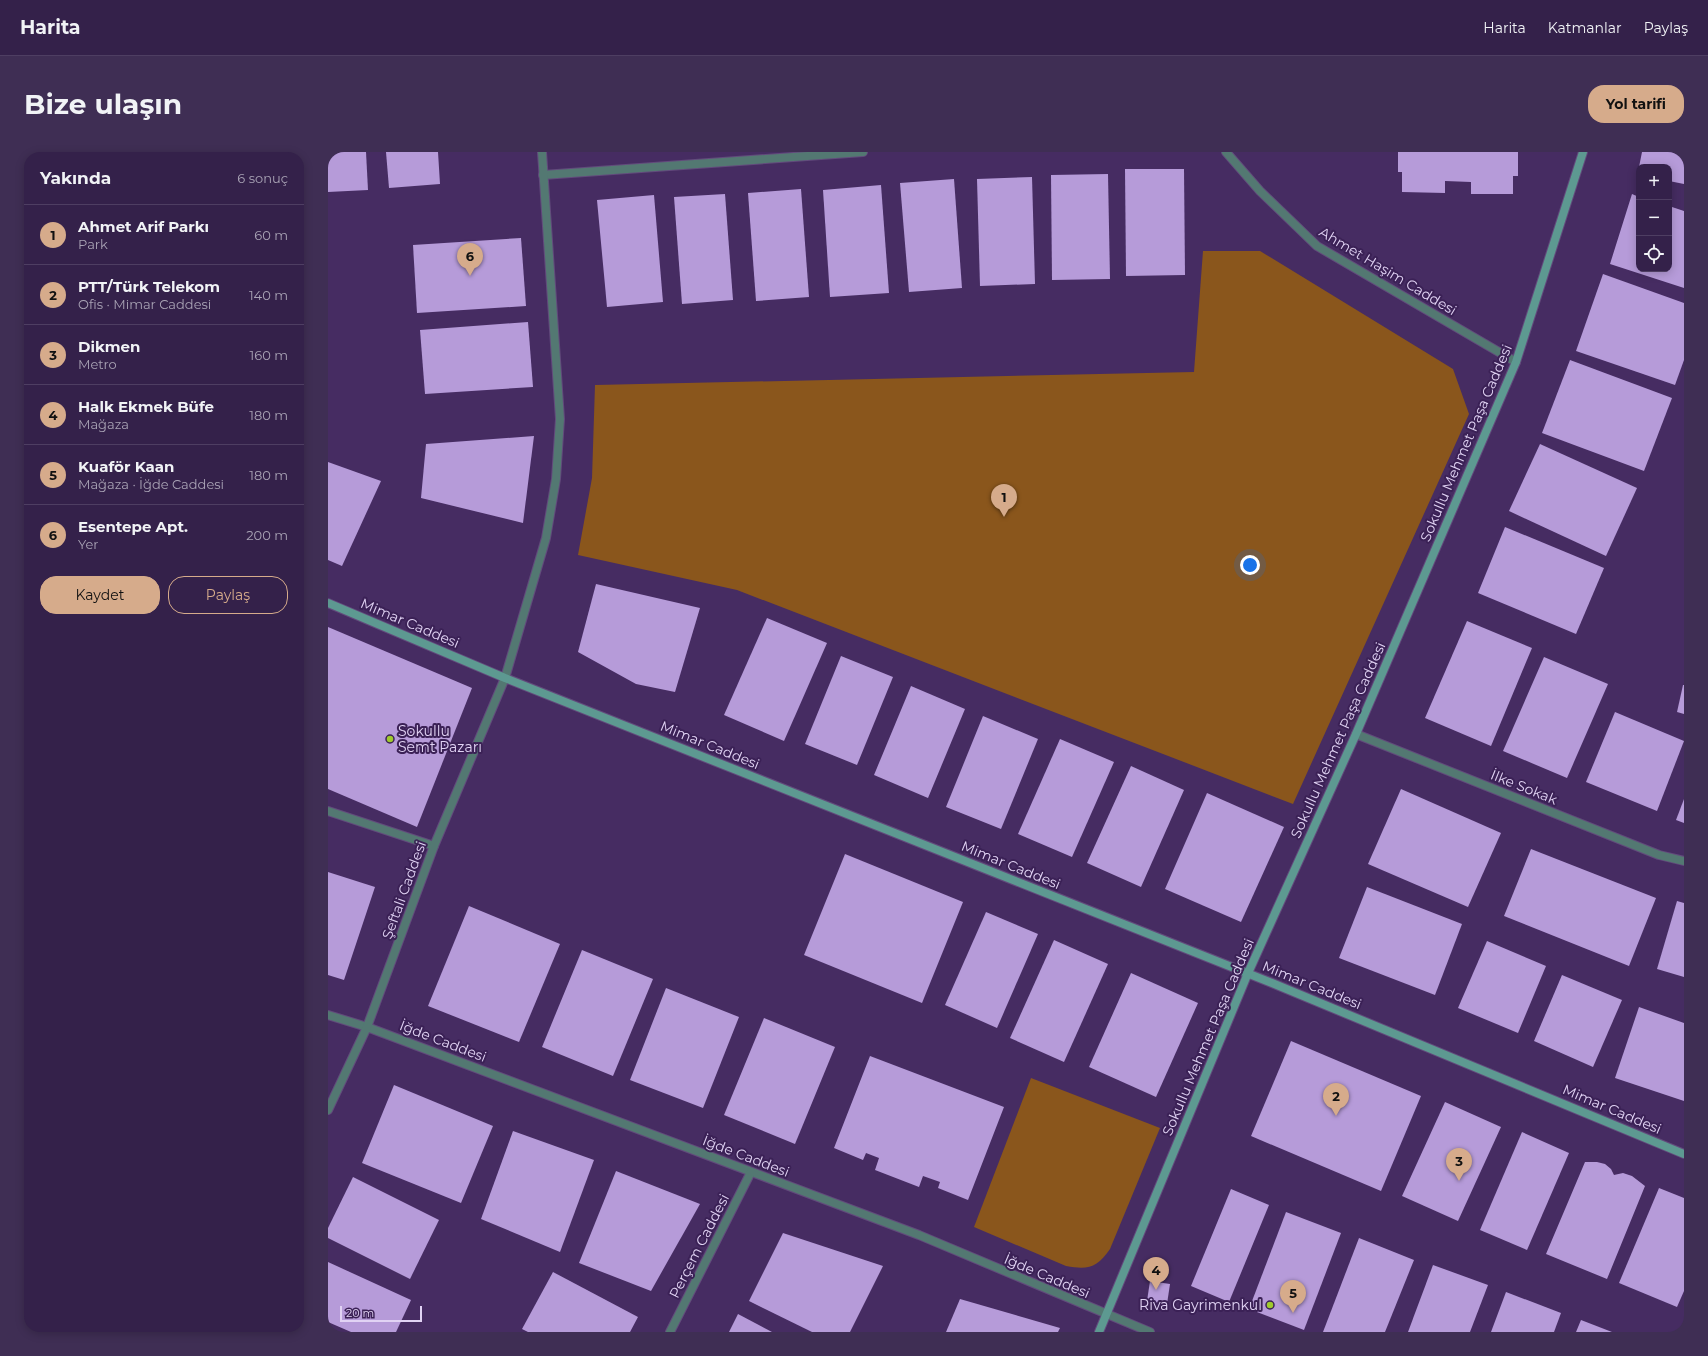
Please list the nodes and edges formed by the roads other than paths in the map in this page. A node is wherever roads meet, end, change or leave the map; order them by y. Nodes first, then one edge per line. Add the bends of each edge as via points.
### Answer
1 (542, 152) edge
2 (863, 152) edge
3 (1226, 152) edge
4 (1583, 152) edge
5 (544, 174) junction
6 (1516, 362) junction
7 (328, 603) edge
8 (505, 678) junction
9 (1356, 734) junction
10 (328, 811) edge
11 (434, 846) junction
12 (1684, 861) edge
13 (1248, 973) junction
14 (328, 1014) edge
15 (367, 1027) junction
16 (328, 1110) edge
17 (1684, 1154) edge
18 (751, 1172) junction
19 (1106, 1315) junction
20 (670, 1332) edge
21 (1099, 1332) edge
22 (1150, 1332) edge

1 - 5 street, Şeftali Caddesi
2 - 5 street
3 - 6 street, Ahmet Haşim Caddesi via 1260,191 1317,246
4 - 6 main road, Sokullu Mehmet Paşa Caddesi
5 - 8 street, Şeftali Caddesi via 560,419 556,479 546,538
6 - 9 main road, Sokullu Mehmet Paşa Caddesi
7 - 8 main road, Mimar Caddesi
8 - 11 street, Şeftali Caddesi
8 - 13 main road, Mimar Caddesi
9 - 12 street, İlke Sokak via 1660,855
9 - 13 main road, Sokullu Mehmet Paşa Caddesi
10 - 11 street
11 - 15 street, Şeftali Caddesi
13 - 17 main road, Mimar Caddesi
13 - 19 main road, Sokullu Mehmet Paşa Caddesi
14 - 15 street, İğde Caddesi
15 - 16 street, Şeftali Caddesi
15 - 18 street, İğde Caddesi
18 - 19 street, İğde Caddesi via 919,1235
18 - 20 street, Perçem Caddesi
19 - 21 main road, Sokullu Mehmet Paşa Caddesi
19 - 22 street, İğde Caddesi

